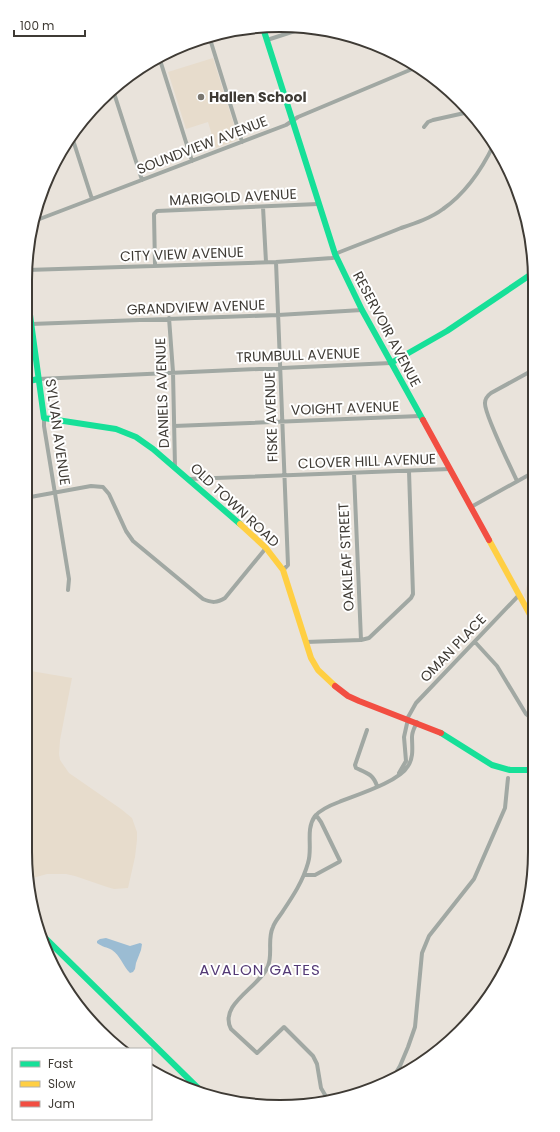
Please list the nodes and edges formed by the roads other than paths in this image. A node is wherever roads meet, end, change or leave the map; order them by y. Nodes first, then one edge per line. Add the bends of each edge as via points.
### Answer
1 (265, 33) edge
2 (290, 33) edge
3 (267, 40) junction
4 (211, 42) edge
5 (161, 63) edge
6 (411, 70) edge
7 (115, 95) edge
8 (463, 113) edge
9 (292, 121) junction
10 (424, 127) dead end
11 (74, 142) edge
12 (242, 142) junction
13 (491, 150) edge
14 (192, 161) junction
15 (142, 180) junction
16 (92, 199) junction
17 (318, 204) junction
18 (263, 207) junction
19 (39, 219) edge
20 (336, 255) junction
21 (266, 262) junction
22 (276, 262) junction
23 (155, 265) junction
24 (33, 270) edge
25 (528, 277) edge
26 (362, 310) junction
27 (278, 315) junction
28 (169, 318) junction
29 (32, 324) edge
30 (32, 332) edge
31 (391, 363) junction
32 (280, 368) junction
33 (173, 372) junction
34 (528, 373) edge
35 (38, 379) junction
36 (32, 380) edge
37 (420, 416) junction
38 (44, 418) junction
39 (283, 421) junction
40 (174, 426) junction
41 (175, 467) junction
42 (450, 469) junction
43 (409, 471) junction
44 (354, 473) junction
45 (528, 475) edge
46 (284, 476) junction
47 (189, 479) junction
48 (517, 481) junction
49 (54, 492) junction
50 (32, 497) edge
51 (471, 507) junction
52 (266, 548) junction
53 (282, 570) junction
54 (68, 590) dead end
55 (519, 595) junction
56 (528, 611) edge
57 (361, 640) junction
58 (306, 642) junction
59 (475, 642) junction
60 (528, 716) edge
61 (408, 719) junction
62 (417, 722) junction
63 (367, 730) dead end
64 (528, 770) edge
65 (508, 778) dead end
66 (384, 783) junction
67 (377, 786) junction
68 (316, 815) junction
69 (304, 875) junction
70 (49, 942) edge
71 (397, 1070) edge
72 (195, 1085) edge
73 (325, 1095) edge

1 - 3 main road, RESERVOIR AVENUE
2 - 3 street
3 - 9 main road, RESERVOIR AVENUE
4 - 12 street
5 - 14 street
6 - 9 street, SOUNDVIEW AVENUE
7 - 15 street
8 - 10 street via 433,120
9 - 12 street, SOUNDVIEW AVENUE
9 - 17 main road, RESERVOIR AVENUE
11 - 16 street
12 - 14 street, SOUNDVIEW AVENUE
13 - 20 street, CITY VIEW AVENUE via 477,175 443,209 429,218
14 - 15 street, SOUNDVIEW AVENUE
15 - 16 street, SOUNDVIEW AVENUE
16 - 19 street, SOUNDVIEW AVENUE
17 - 18 street, MARIGOLD AVENUE
17 - 20 main road, RESERVOIR AVENUE
18 - 21 street
18 - 23 street, MARIGOLD AVENUE via 154,212
20 - 22 street, CITY VIEW AVENUE via 332,258
20 - 26 main road, RESERVOIR AVENUE
21 - 22 street, CITY VIEW AVENUE
21 - 23 street, CITY VIEW AVENUE
22 - 27 street, FISKE AVENUE
23 - 24 street, CITY VIEW AVENUE
25 - 31 main road, TRUMBULL AVENUE via 447,331
26 - 27 street, GRANDVIEW AVENUE
26 - 31 main road, RESERVOIR AVENUE
27 - 28 street, GRANDVIEW AVENUE
27 - 32 street, FISKE AVENUE
28 - 29 street, GRANDVIEW AVENUE
28 - 33 street, DANIELS AVENUE
30 - 35 main road, SYLVAN AVENUE
31 - 32 street, TRUMBULL AVENUE
31 - 37 main road, RESERVOIR AVENUE
32 - 33 street, TRUMBULL AVENUE
32 - 39 street, FISKE AVENUE
33 - 35 street, TRUMBULL AVENUE
33 - 40 street, DANIELS AVENUE
34 - 48 street via 491,393 484,402 487,415
35 - 36 main road
35 - 38 main road, SYLVAN AVENUE
37 - 39 street, VOIGHT AVENUE
37 - 42 main road, RESERVOIR AVENUE
38 - 41 main road, OLD TOWN ROAD via 127,433 145,443
38 - 49 street, SYLVAN AVENUE
39 - 40 street, VOIGHT AVENUE
39 - 46 street, FISKE AVENUE
40 - 41 street, DANIELS AVENUE
41 - 47 main road, OLD TOWN ROAD
42 - 43 street, CLOVER HILL AVENUE
42 - 51 main road, RESERVOIR AVENUE
43 - 44 street, CLOVER HILL AVENUE
43 - 57 street via 413,594 372,635
44 - 46 street, CLOVER HILL AVENUE
44 - 57 street, OAKLEAF STREET
45 - 48 street
46 - 47 street, CLOVER HILL AVENUE
46 - 53 street, FISKE AVENUE via 288,565
47 - 52 main road, OLD TOWN ROAD
48 - 51 street
49 - 50 street
49 - 52 street via 91,486 103,487 133,541 209,602 218,602 225,598
49 - 54 street, SYLVAN AVENUE
51 - 55 main road, RESERVOIR AVENUE
52 - 53 main road, OLD TOWN ROAD
53 - 58 main road, OLD TOWN ROAD
55 - 56 main road, RESERVOIR AVENUE
55 - 59 street, OMAN PLACE
57 - 58 street
58 - 61 main road, OLD TOWN ROAD via 314,664 329,682 348,696
59 - 60 street via 497,666
59 - 61 street, OMAN PLACE via 416,703
61 - 62 main road, OLD TOWN ROAD
61 - 66 street via 404,737 405,764 399,773
62 - 64 main road, OLD TOWN ROAD via 437,731 494,766 505,770
62 - 66 street via 413,731 412,758 409,765 398,777
63 - 67 street via 355,765 356,768 371,775
65 - 71 street via 505,808 474,880 429,936 422,953 415,1027
66 - 67 street
67 - 68 street via 326,807
68 - 69 street via 310,826 309,862
68 - 69 street via 340,861 315,875
69 - 73 street via 272,928 270,961 264,975 231,1008 228,1016 231,1029 257,1053 284,1027 314,1056 321,1088
70 - 72 main road

